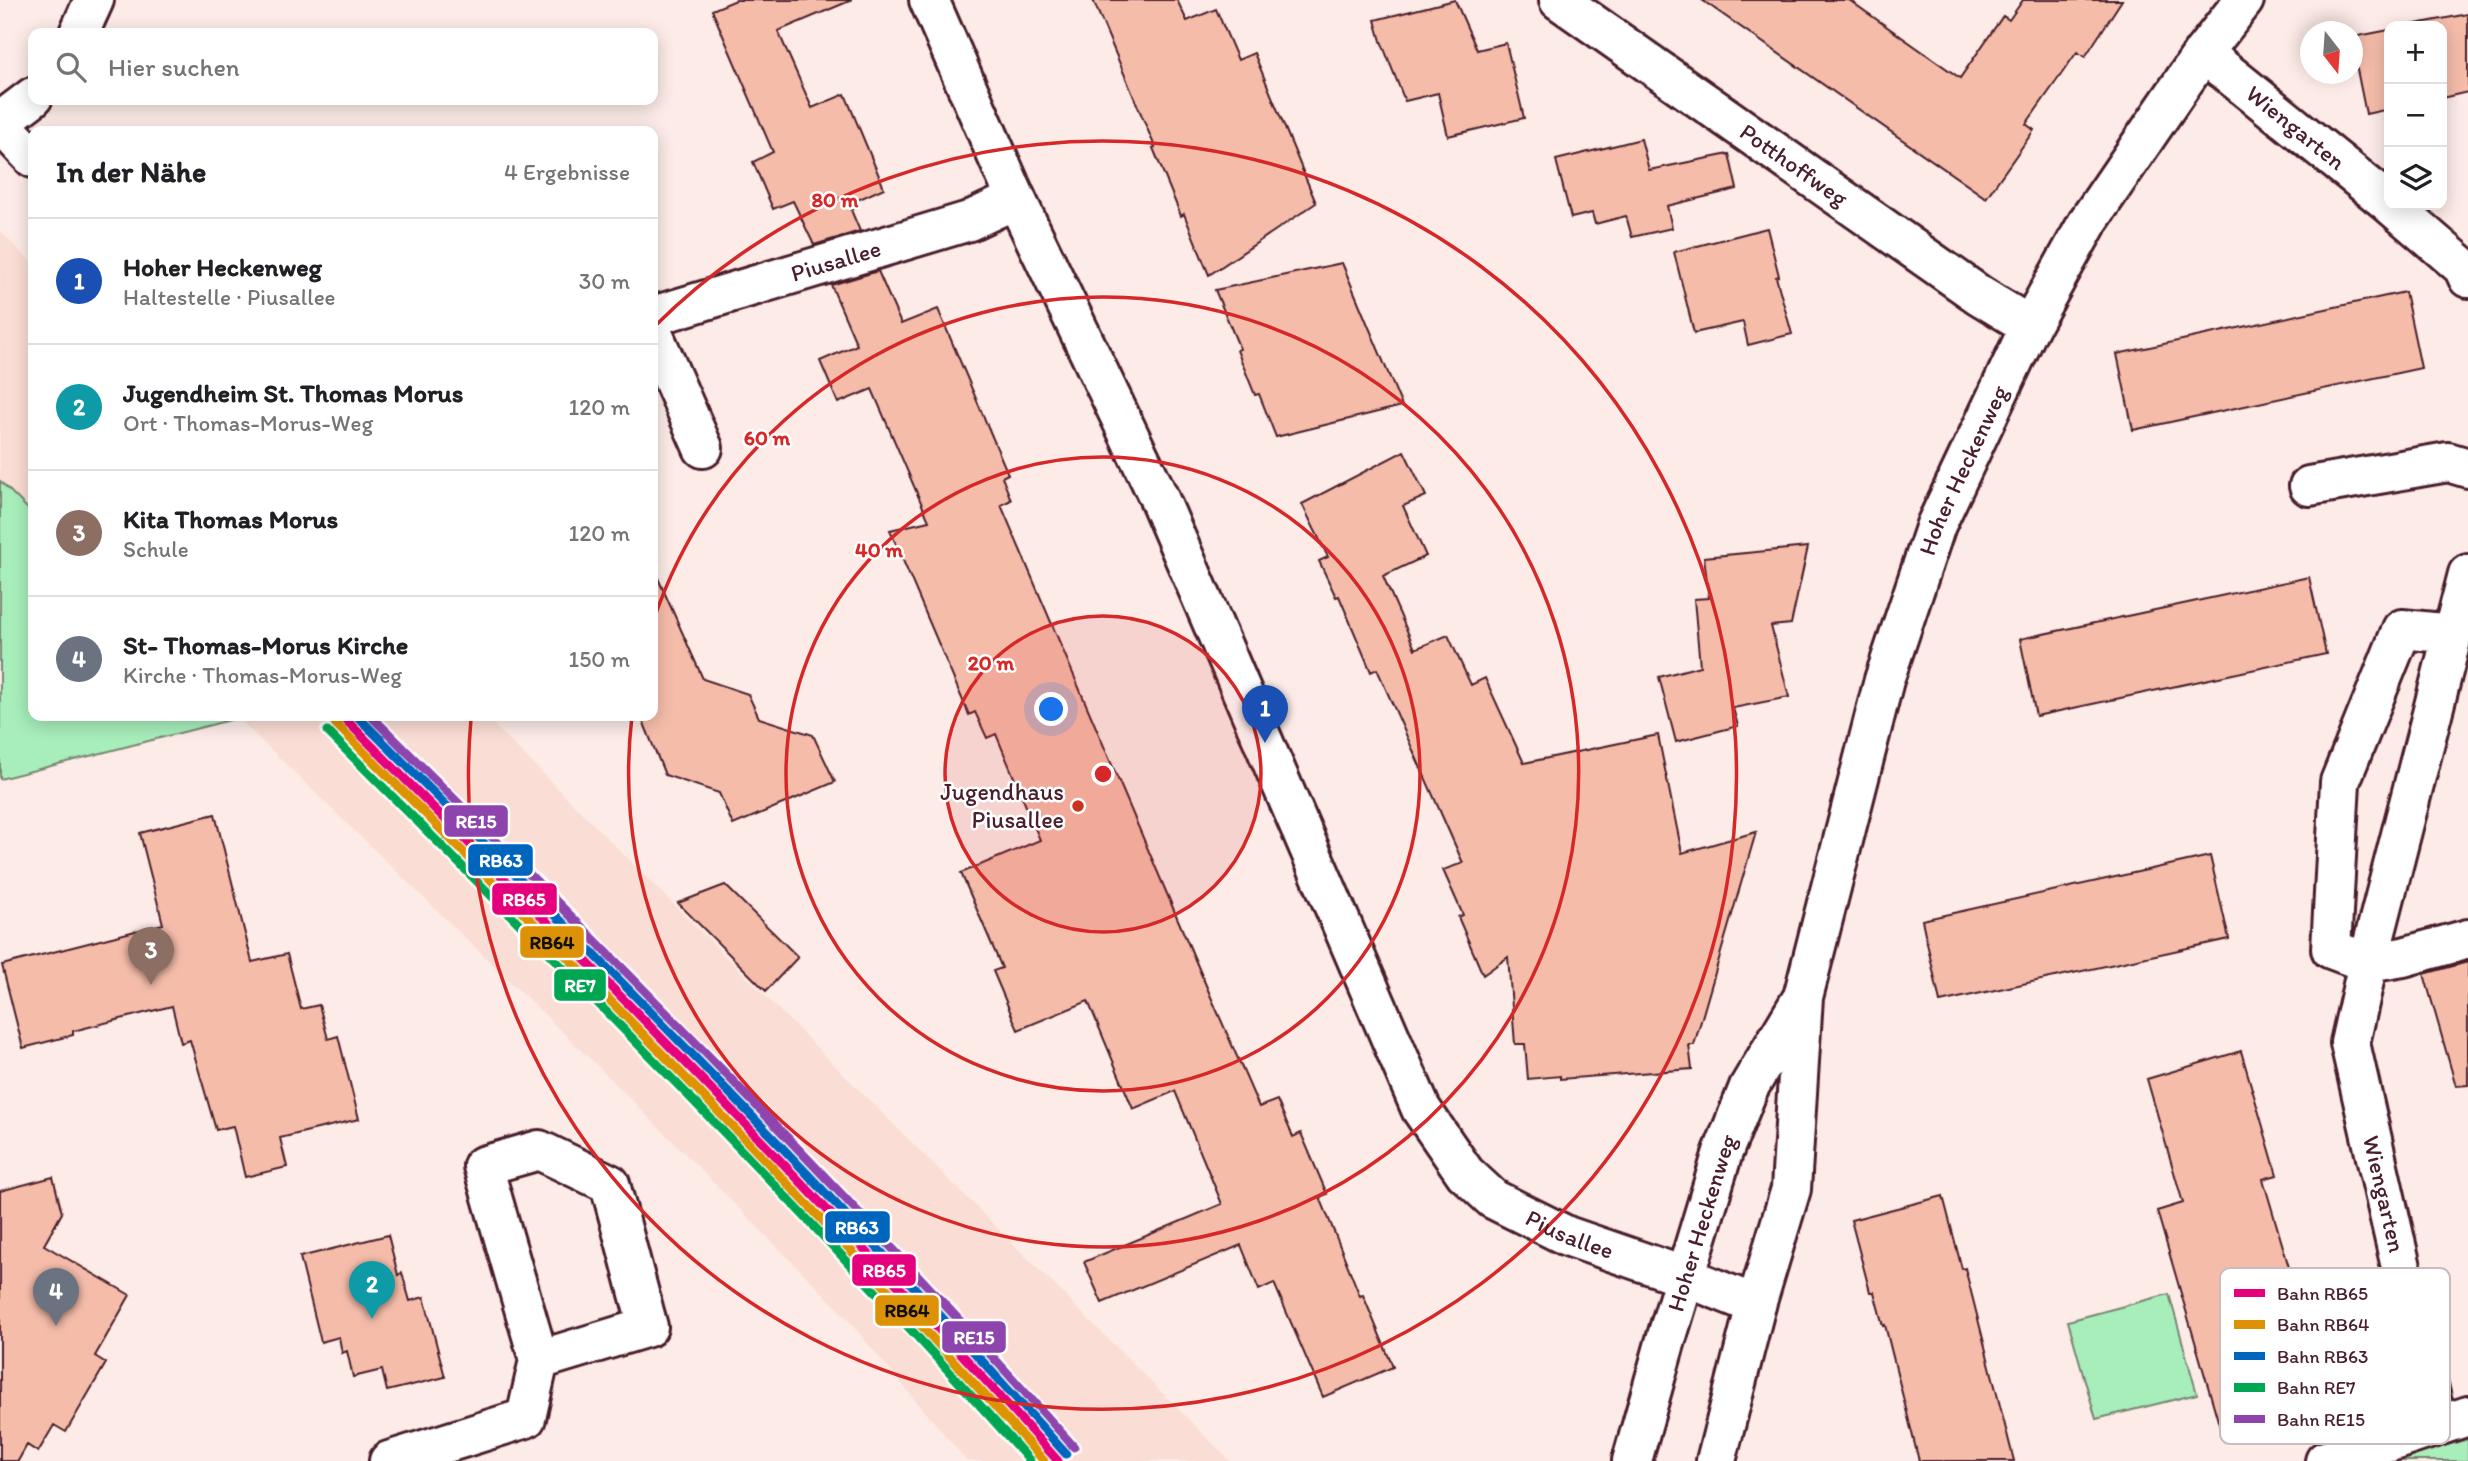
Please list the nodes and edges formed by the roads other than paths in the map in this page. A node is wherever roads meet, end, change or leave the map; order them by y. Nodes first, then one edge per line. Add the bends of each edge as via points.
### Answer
1 (94, 0) edge
2 (929, 0) edge
3 (1559, 0) edge
4 (2244, 0) edge
5 (81, 28) edge
6 (2203, 53) junction
7 (28, 101) edge
8 (0, 123) edge
9 (28, 153) edge
10 (1016, 199) junction
11 (2384, 199) edge
12 (2397, 210) edge
13 (2466, 270) edge
14 (658, 314) edge
15 (2030, 326) junction
16 (658, 345) edge
17 (703, 447) dead end
18 (2468, 468) edge
19 (2309, 486) dead end
20 (2468, 574) edge
21 (2453, 634) junction
22 (2468, 939) edge
23 (2368, 963) junction
24 (1803, 996) junction
25 (2411, 1268) edge
26 (1686, 1277) junction
27 (1756, 1305) junction
28 (539, 1360) junction
29 (2384, 1444) edge
30 (389, 1461) edge
31 (1632, 1461) edge
32 (1716, 1461) edge
33 (2325, 1461) edge

1 - 5 street
2 - 10 street, Piusallee
3 - 15 street, Potthoffweg via 1979,295
4 - 6 street, Hoher Heckenweg
6 - 11 street, Wiengarten
6 - 15 street, Hoher Heckenweg via 2089,220
7 - 8 street
8 - 9 street
10 - 14 street, Piusallee via 969,220
10 - 26 street, Piusallee via 1158,496 1422,1109 1465,1173 1493,1199 1567,1236
12 - 13 street, Wiengarten
15 - 24 street, Hoher Heckenweg via 1936,525 1884,680
16 - 17 street
18 - 19 street via 2448,462
20 - 21 street, Wiengarten
21 - 23 street, Wiengarten
21 - 23 street via 2403,629 2340,782 2331,949
22 - 23 street
23 - 25 street, Wiengarten via 2350,1043
24 - 26 street, Hoher Heckenweg via 1749,1087 1723,1152
24 - 27 street, Hoher Heckenweg via 1791,1189
26 - 27 street, Piusallee
26 - 31 street, Hoher Heckenweg
27 - 32 street, Hoher Heckenweg
28 - 28 street via 648,1327 610,1184 539,1150 483,1166
28 - 30 street via 526,1418
29 - 33 street

